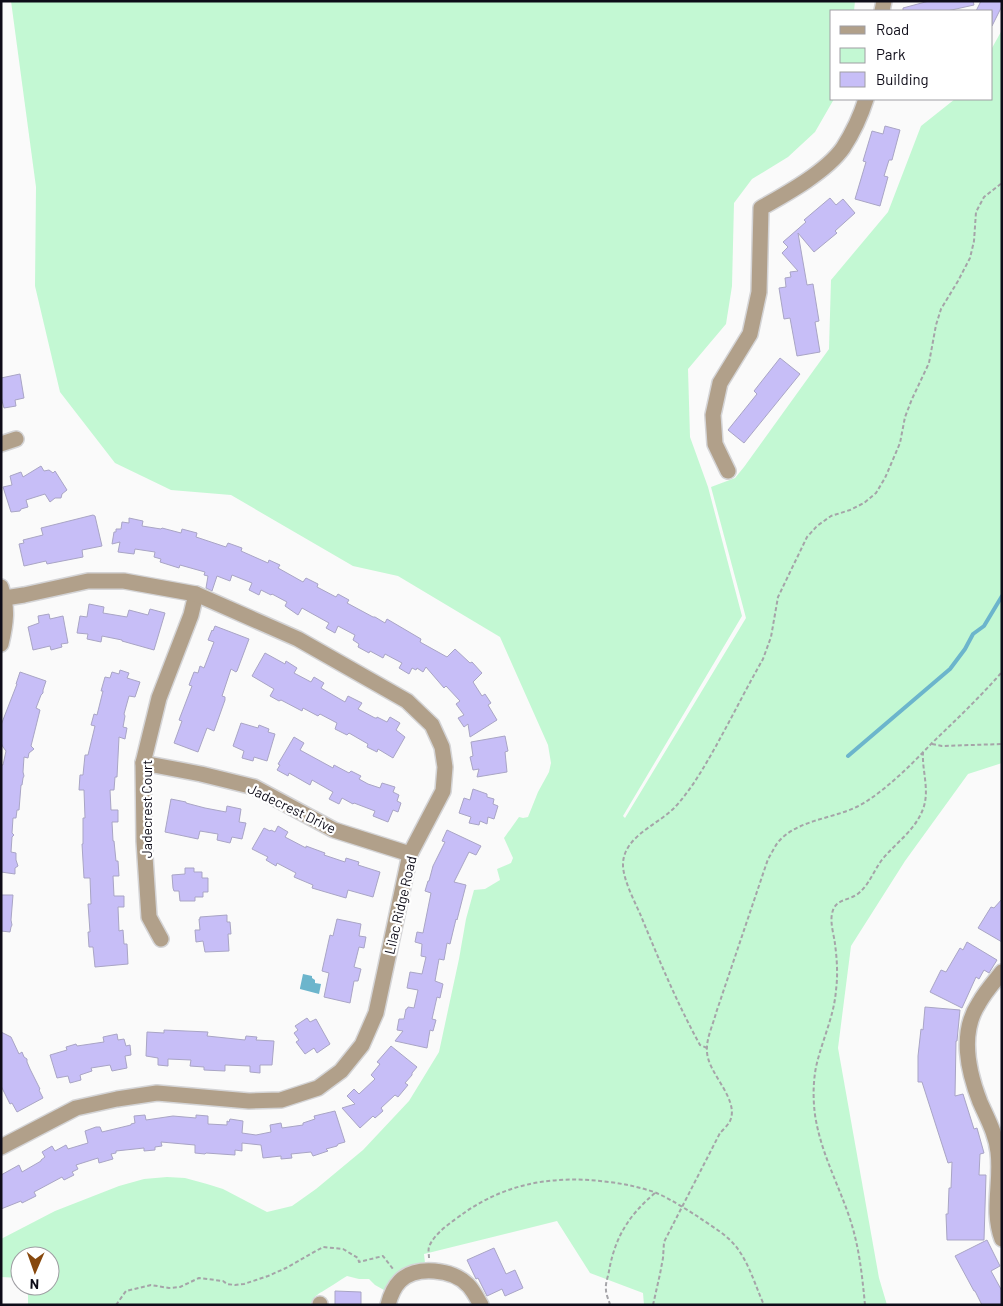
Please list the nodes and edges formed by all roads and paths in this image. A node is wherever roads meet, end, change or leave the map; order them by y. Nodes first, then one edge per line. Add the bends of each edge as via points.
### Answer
1 (866, 100) edge
2 (1002, 183) edge
3 (16, 439) dead end
4 (1, 444) edge
5 (728, 471) dead end
6 (3, 592) edge
7 (196, 594) junction
8 (1, 644) edge
9 (1002, 672) edge
10 (931, 744) junction
11 (1002, 744) edge
12 (923, 752) junction
13 (143, 763) junction
14 (410, 854) junction
15 (161, 938) dead end
16 (1002, 972) edge
17 (707, 1048) junction
18 (3, 1143) edge
19 (655, 1192) junction
20 (682, 1206) junction
21 (1002, 1239) edge
22 (432, 1270) junction
23 (400, 1280) junction
24 (116, 1305) edge
25 (388, 1305) edge
26 (481, 1305) edge
27 (610, 1305) edge
28 (653, 1305) edge
29 (764, 1305) edge
30 (865, 1305) edge

1 - 5 street via 842,149 793,190 761,208 759,292 752,326 720,383 713,415 715,444
2 - 17 path via 984,197 976,212 970,258 941,309 930,363 905,417 900,443 885,478 864,504 831,516 807,537 778,597 771,638 763,658 697,780 670,812 630,844 623,866 627,882 694,1034 700,1045
3 - 4 street
6 - 7 street, Lilac Ridge Road via 24,595 88,581 124,581
6 - 8 street via 6,622
7 - 13 street, Jadecrest Court via 159,698
7 - 14 street, Lilac Ridge Road via 298,639 407,701 432,725 442,747 445,767 443,791
9 - 10 path
10 - 11 path
10 - 12 path
12 - 17 path via 867,801 847,812 792,830 780,840 768,859
12 - 30 path via 927,796 918,821 888,852 859,894 835,905 832,916 836,955 833,1015 816,1066 813,1086 821,1143 856,1237
13 - 14 street, Jadecrest Drive via 254,787 334,830
13 - 15 street, Jadecrest Court via 149,917
14 - 18 street, Lilac Ridge Road via 376,1012 362,1045 341,1071 318,1088 281,1100 249,1101 157,1094 117,1099 76,1108
16 - 21 street via 970,1019 967,1059 973,1083 997,1141 996,1214
17 - 20 path via 708,1060 732,1110 730,1121 720,1133
19 - 20 path
19 - 22 path via 619,1183 555,1179 497,1194 447,1225 434,1239 429,1248
19 - 27 path via 626,1223 617,1241 605,1288
20 - 28 path via 664,1242
20 - 29 path via 731,1241 746,1261
22 - 23 street via 414,1272
22 - 26 street via 449,1273 468,1284
23 - 24 path via 383,1256 359,1262 343,1248 323,1247 286,1268 244,1284 199,1278 180,1287 151,1285 126,1291
23 - 25 street

